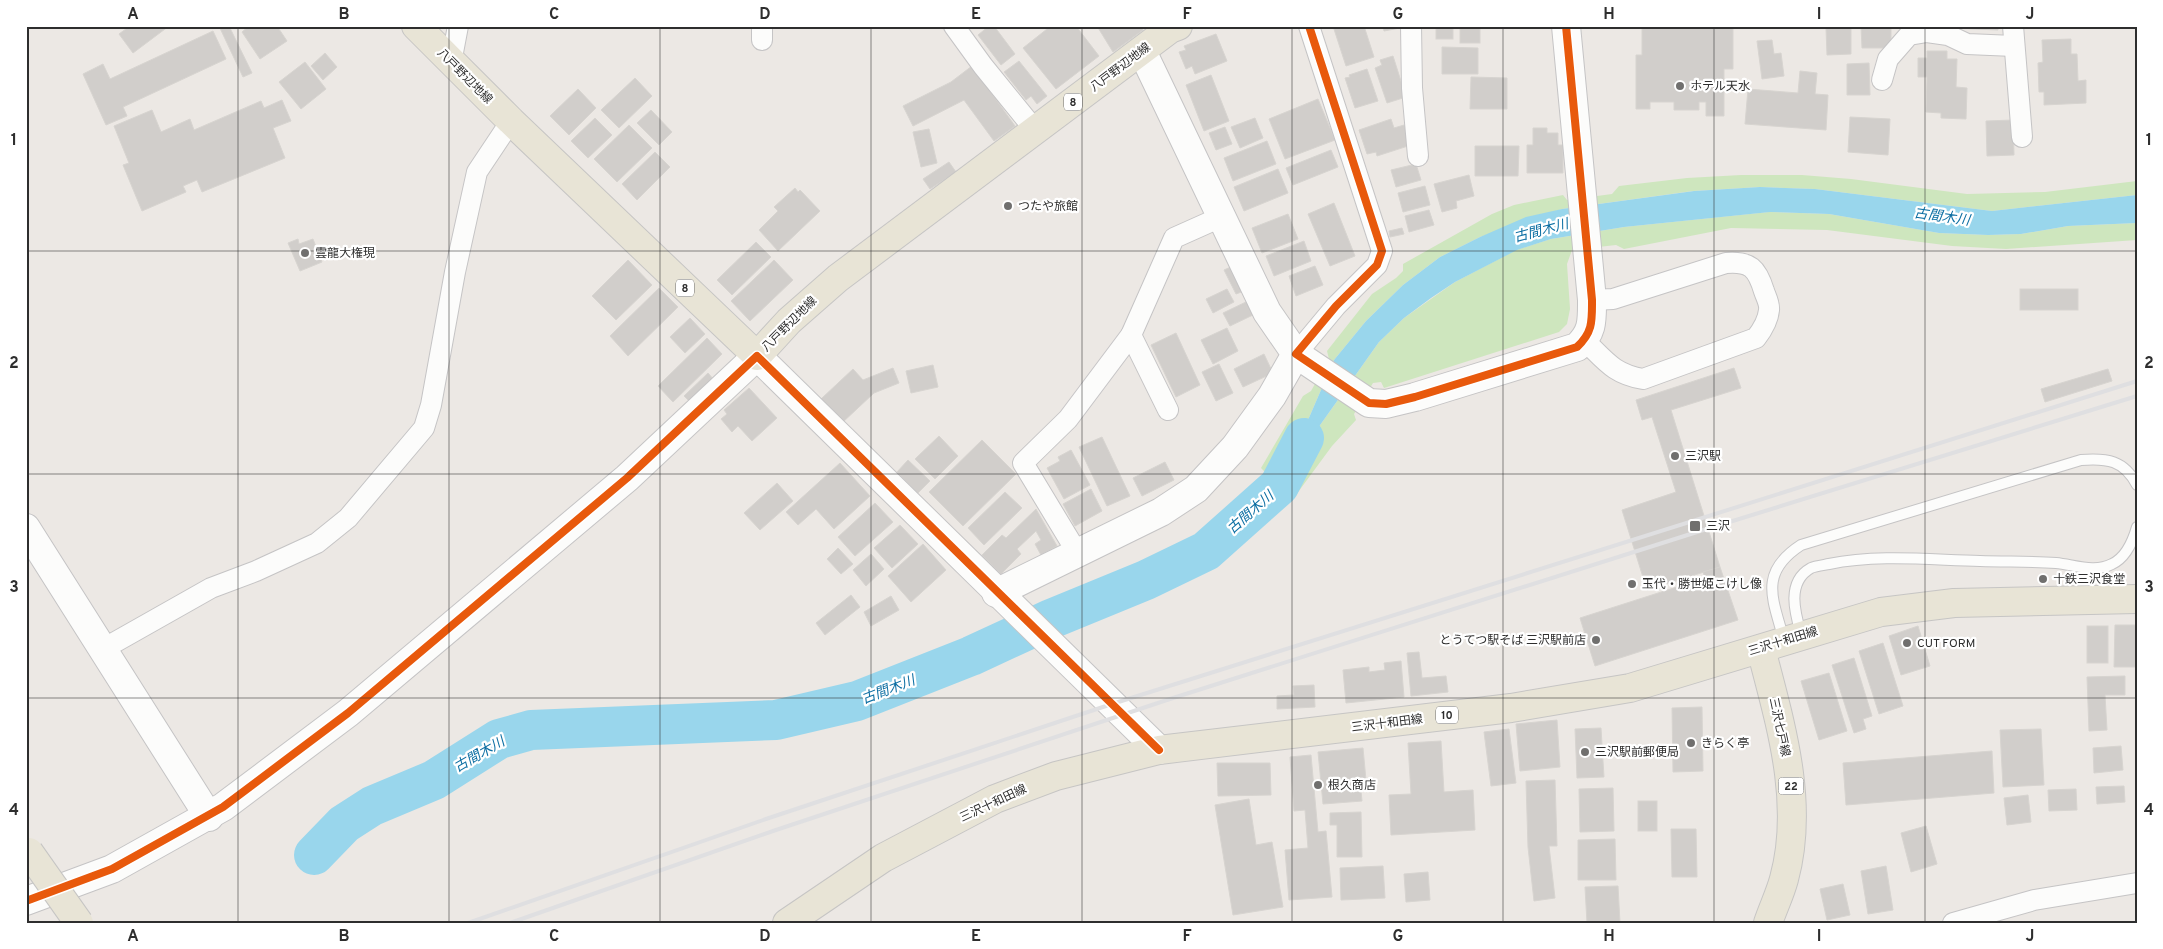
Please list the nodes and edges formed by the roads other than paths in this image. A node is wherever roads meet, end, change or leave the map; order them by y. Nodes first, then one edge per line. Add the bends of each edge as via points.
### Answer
1 (416, 26) edge
2 (458, 26) edge
3 (954, 26) edge
4 (1178, 26) edge
5 (1310, 26) edge
6 (1410, 26) edge
7 (1566, 26) edge
8 (2014, 36) edge
9 (1142, 51) junction
10 (451, 63) junction
11 (1882, 80) dead end
12 (511, 122) junction
13 (1035, 130) junction
14 (2022, 137) dead end
15 (1418, 156) dead end
16 (1222, 218) junction
17 (1592, 300) junction
18 (1131, 335) junction
19 (1584, 340) junction
20 (757, 356) junction
21 (1302, 358) junction
22 (1168, 410) dead end
23 (2137, 485) edge
24 (26, 528) edge
25 (2137, 528) edge
26 (1078, 554) junction
27 (1002, 598) junction
28 (2137, 599) edge
29 (1783, 642) junction
30 (103, 649) junction
31 (1159, 750) junction
32 (209, 817) junction
33 (28, 850) edge
34 (2137, 883) edge
35 (26, 901) edge
36 (79, 923) edge
37 (787, 923) edge
38 (1768, 923) edge
39 (1953, 923) edge

1 - 10 main road, 八戸野辺地線 / 8
2 - 10 street
3 - 13 street
4 - 9 main road, 八戸野辺地線 / 8
5 - 21 street via 1382,251 1377,265 1336,306
6 - 15 street
7 - 17 street
8 - 11 street via 1967,44 1948,35 1927,32 1909,35 1888,59
8 - 14 street
9 - 13 main road, 八戸野辺地線 / 8
9 - 16 street
10 - 12 main road, 八戸野辺地線 / 8
12 - 20 main road, 八戸野辺地線 / 8
12 - 30 street via 477,172 424,428 348,518 318,543 211,588
13 - 20 main road, 八戸野辺地線 / 8 via 838,278 789,321
16 - 18 street via 1174,238
16 - 21 street via 1267,312
17 - 19 street via 1592,326
17 - 19 street via 1613,299 1726,263 1741,262 1753,268 1761,279 1770,308 1766,324 1756,338 1643,379 1626,376 1613,368
18 - 22 street
18 - 26 street via 1068,419 1023,463
19 - 21 street via 1577,347 1386,404 1369,403
20 - 27 street
20 - 32 street via 627,478 371,694
21 - 26 street via 1235,447 1196,489 1161,512
23 - 29 lane via 2130,473 2118,464 2101,458 2081,460 1801,546 1778,564 1773,578 1772,597
24 - 30 street
25 - 29 lane via 2127,550 2114,564 2099,568 2056,563 1905,559 1852,559 1811,568 1800,579 1794,594 1794,607
26 - 27 street
27 - 31 street
28 - 29 main road, 三沢十和田線 / 10 via 1944,604 1880,612
29 - 31 main road, 三沢十和田線 / 10 via 1630,688 1511,708
29 - 38 main road, 三沢七戸線 / 22 via 1785,743 1791,783 1792,827 1784,878
30 - 32 street
31 - 37 main road, 三沢十和田線 / 10 via 1056,776 995,799 883,858
32 - 35 street via 112,869
33 - 36 main road, bridge
34 - 39 street via 2034,900

